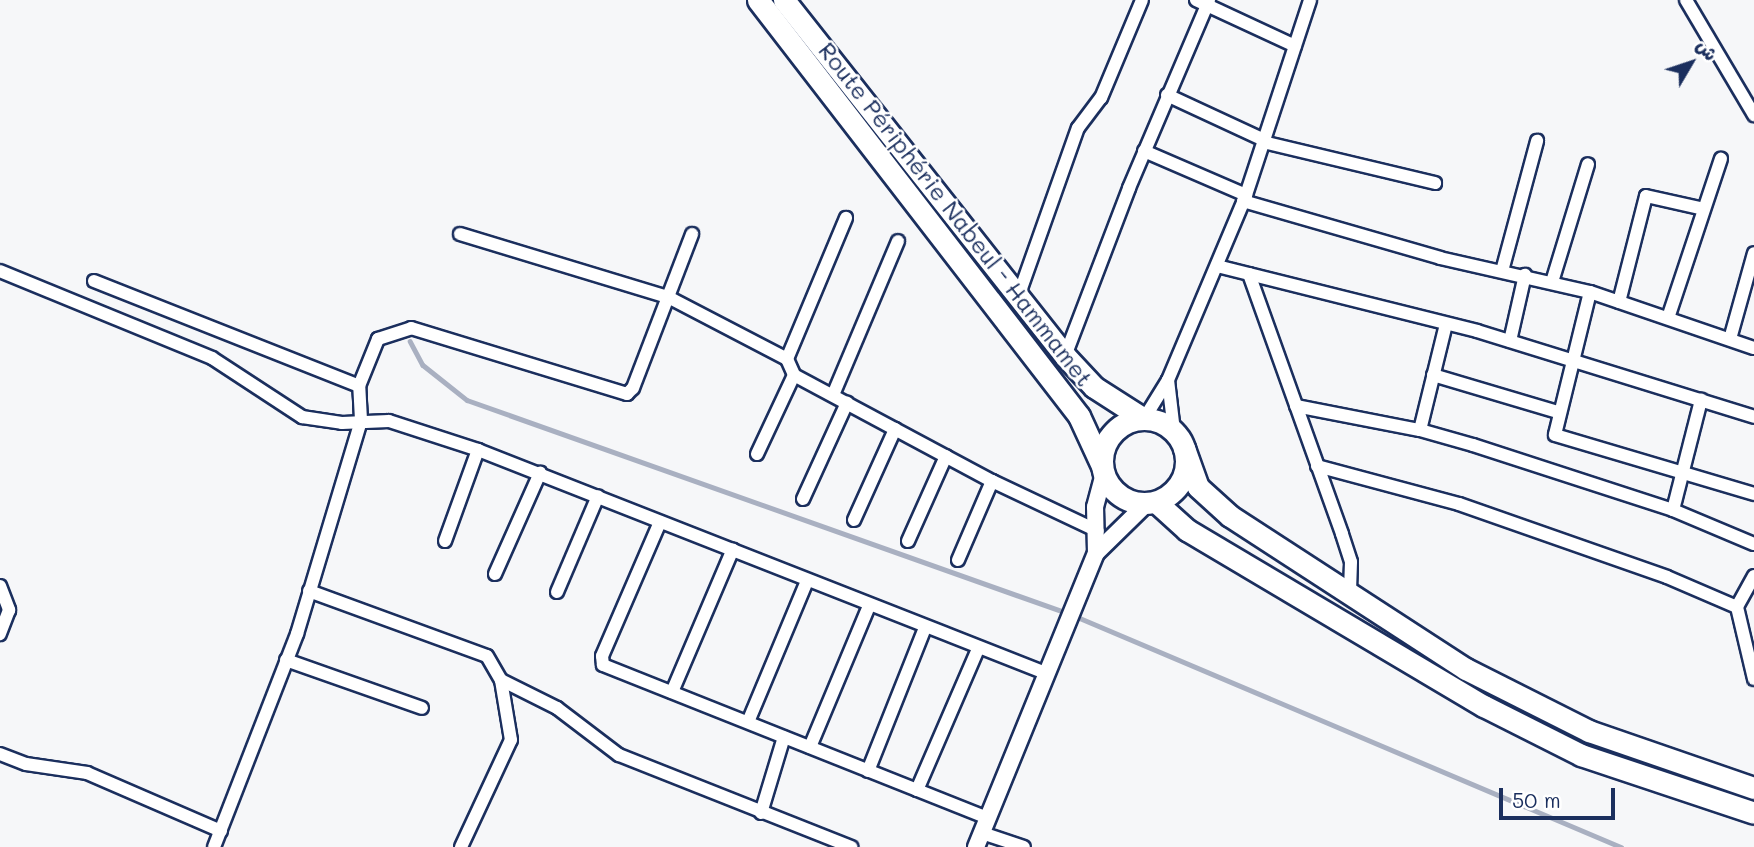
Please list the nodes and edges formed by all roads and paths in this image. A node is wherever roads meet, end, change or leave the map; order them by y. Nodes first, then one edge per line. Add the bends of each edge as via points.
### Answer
1 (758, 0) edge
2 (784, 0) edge
3 (1142, 0) edge
4 (1310, 0) edge
5 (1686, 0) edge
6 (1204, 1) edge
7 (1295, 46) junction
8 (1167, 95) junction
9 (1754, 116) edge
10 (1264, 141) junction
11 (1537, 141) dead end
12 (1144, 151) junction
13 (1721, 159) dead end
14 (1588, 164) dead end
15 (1435, 183) dead end
16 (1245, 198) junction
17 (1704, 209) junction
18 (846, 218) dead end
19 (460, 234) dead end
20 (692, 234) dead end
21 (898, 241) dead end
22 (1754, 253) edge
23 (1217, 266) junction
24 (0, 271) edge
25 (1502, 271) junction
26 (1249, 274) junction
27 (1525, 275) junction
28 (94, 281) dead end
29 (1552, 282) junction
30 (1590, 292) junction
31 (668, 297) junction
32 (1017, 297) junction
33 (1619, 302) junction
34 (1668, 318) junction
35 (1446, 324) junction
36 (1730, 339) junction
37 (1510, 341) junction
38 (1754, 348) edge
39 (1065, 356) junction
40 (787, 359) junction
41 (1574, 359) junction
42 (794, 374) junction
43 (1433, 375) junction
44 (1168, 380) junction
45 (359, 386) junction
46 (833, 396) junction
47 (1701, 400) junction
48 (847, 403) junction
49 (1296, 406) junction
50 (1558, 412) junction
51 (1754, 418) edge
52 (1144, 419) junction
53 (361, 420) junction
54 (895, 429) junction
55 (1420, 430) junction
56 (1179, 439) junction
57 (478, 450) junction
58 (757, 453) dead end
59 (946, 456) junction
60 (1317, 466) junction
61 (1103, 470) junction
62 (540, 473) junction
63 (1682, 473) junction
64 (992, 481) junction
65 (1754, 494) edge
66 (598, 496) junction
67 (803, 499) dead end
68 (1151, 503) junction
69 (1674, 510) junction
70 (854, 520) dead end
71 (660, 522) junction
72 (1097, 531) junction
73 (445, 541) dead end
74 (908, 541) dead end
75 (1754, 544) edge
76 (733, 549) junction
77 (1096, 553) junction
78 (958, 560) dead end
79 (495, 573) dead end
80 (1754, 576) edge
81 (807, 581) junction
82 (0, 586) edge
83 (309, 591) junction
84 (557, 592) dead end
85 (1350, 595) junction
86 (869, 606) junction
87 (1737, 607) junction
88 (925, 628) junction
89 (0, 634) edge
90 (978, 649) junction
91 (286, 660) junction
92 (1048, 674) junction
93 (1754, 679) edge
94 (501, 680) junction
95 (672, 692) junction
96 (422, 708) dead end
97 (748, 722) junction
98 (784, 737) junction
99 (810, 747) junction
100 (0, 754) edge
101 (868, 771) junction
102 (1754, 788) edge
103 (917, 790) junction
104 (761, 813) junction
105 (1754, 813) edge
106 (221, 831) junction
107 (982, 833) edge
108 (214, 847) edge
109 (461, 847) edge
110 (851, 847) edge
111 (1024, 847) edge

1 - 61 highway, Route Périphérie Nabeul - Hammamet via 1079,416
2 - 32 highway, Route Périphérie Nabeul - Hammamet
3 - 32 street via 1097,107 1078,128
4 - 7 street
5 - 9 street
6 - 7 street
6 - 8 street
7 - 10 street
8 - 10 street
8 - 12 street
10 - 15 street
10 - 16 street
11 - 25 street
12 - 16 street
12 - 39 street
13 - 17 street
14 - 29 street
16 - 23 street
16 - 25 street via 1440,258
17 - 33 street via 1646,196
17 - 34 street
18 - 40 street
19 - 31 street
20 - 31 street
21 - 46 street
22 - 36 street
23 - 26 street
23 - 44 street
24 - 53 street via 212,358 302,417 330,422
25 - 27 street
26 - 35 street
26 - 49 street
27 - 29 street
27 - 37 street
28 - 45 street
29 - 30 street
30 - 33 street
30 - 41 street
31 - 40 street
31 - 45 street via 627,394 411,328 378,339
32 - 39 highway, Route Périphérie Nabeul - Hammamet
33 - 34 street
34 - 36 street
35 - 37 street
35 - 43 street
36 - 38 street
37 - 41 street
39 - 52 highway, Route Périphérie Nabeul - Hammamet via 1094,387
40 - 42 street
41 - 47 street
41 - 50 street
42 - 46 street
42 - 58 street
43 - 50 street
43 - 55 street
44 - 52 street
44 - 56 street
45 - 53 street
46 - 48 street
47 - 51 street
47 - 63 street
48 - 54 street
48 - 67 street
49 - 55 street
49 - 60 street
50 - 63 street via 1555,435
52 - 56 highway
52 - 61 highway via 1130,422 1108,439
53 - 57 street via 389,421
53 - 83 street
54 - 59 street
54 - 70 street
55 - 69 street
56 - 68 highway via 1185,475 1168,496
56 - 85 highway via 1198,487 1211,501
57 - 62 street
57 - 73 street
59 - 64 street
59 - 74 street
60 - 85 street via 1351,562
60 - 87 street via 1459,504 1667,577
61 - 68 highway via 1120,496
61 - 72 street via 1095,507
62 - 66 street
62 - 79 street
63 - 65 street
63 - 69 street
64 - 72 street
64 - 78 street
66 - 71 street
66 - 84 street
68 - 77 street
68 - 105 highway via 1187,530 1484,706 1581,755
69 - 75 street
71 - 76 street
71 - 95 street via 601,661
72 - 77 street
76 - 81 street
76 - 95 street
77 - 92 street
80 - 87 street
81 - 86 street
81 - 97 street
82 - 89 street via 9,610
83 - 91 street
83 - 94 street via 486,656
85 - 102 highway via 1466,669 1589,731
86 - 88 street
86 - 99 street
87 - 93 street
88 - 90 street
88 - 101 street
90 - 92 street
90 - 103 street
91 - 96 street
91 - 106 street
92 - 107 street
94 - 104 street via 557,708 619,755
94 - 109 street via 511,740
95 - 97 street
97 - 98 street
98 - 99 street
98 - 104 street
99 - 101 street
100 - 106 street via 26,764 87,774
101 - 103 street
103 - 107 street
104 - 110 street
106 - 108 street
107 - 111 street

